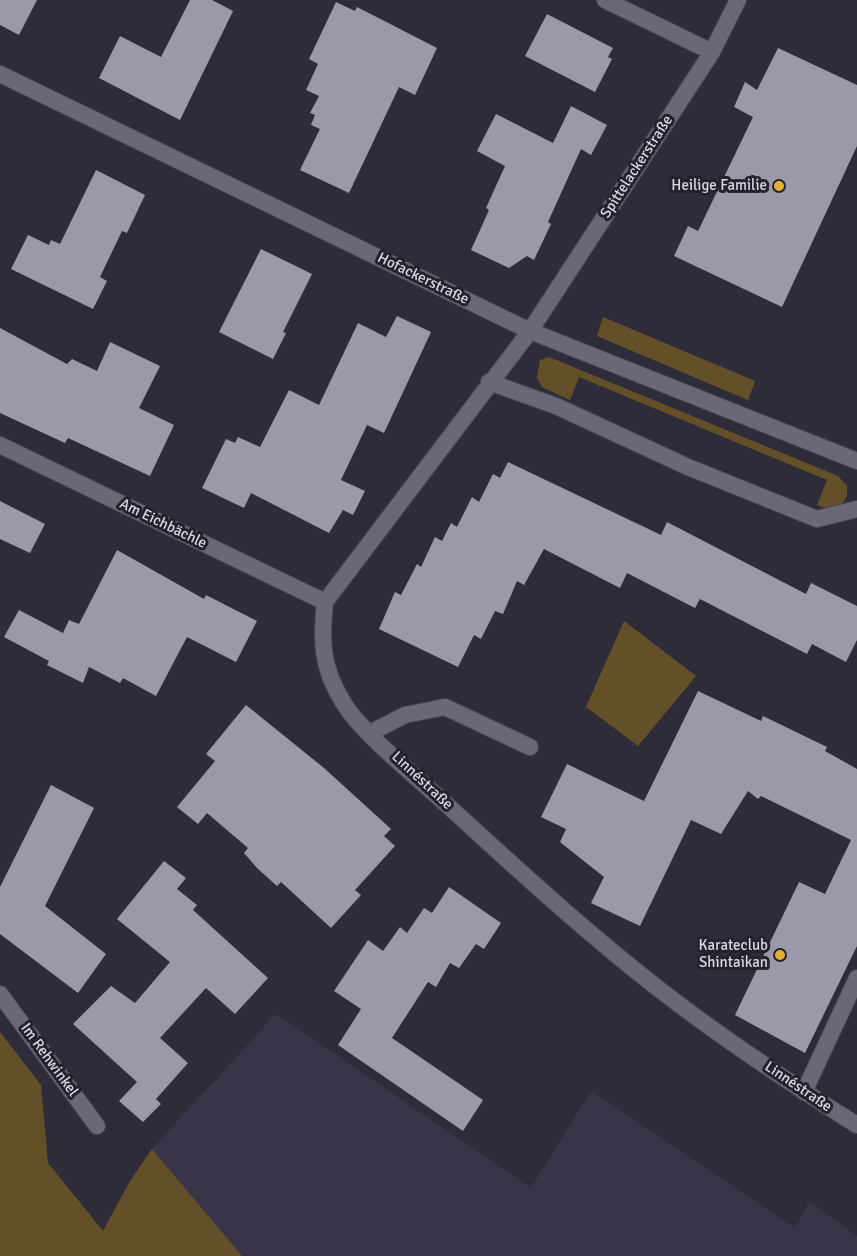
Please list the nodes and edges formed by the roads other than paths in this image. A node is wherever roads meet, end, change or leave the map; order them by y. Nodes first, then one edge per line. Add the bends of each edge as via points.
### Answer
1 (605, 0) edge
2 (738, 0) edge
3 (712, 52) junction
4 (0, 74) edge
5 (530, 331) junction
6 (489, 382) junction
7 (0, 445) edge
8 (857, 461) edge
9 (857, 509) edge
10 (325, 602) junction
11 (370, 733) junction
12 (530, 747) dead end
13 (857, 978) edge
14 (0, 994) edge
15 (804, 1092) junction
16 (857, 1125) edge
17 (97, 1126) dead end

1 - 3 street
2 - 3 street, Spittelackerstraße
3 - 5 street, Spittelackerstraße
4 - 5 street, Hofackerstraße
5 - 6 street
5 - 8 street, Hofackerstraße
6 - 9 street via 556,406 688,467 817,519
6 - 10 street
7 - 10 street, Am Eichbächle
10 - 11 street, Linnéstraße via 321,638 328,670 343,703
11 - 12 street via 405,715 445,707
11 - 15 street, Linnéstraße via 499,854 635,970
13 - 15 street
14 - 17 street, Im Rehwinkel
15 - 16 street, Linnéstraße

